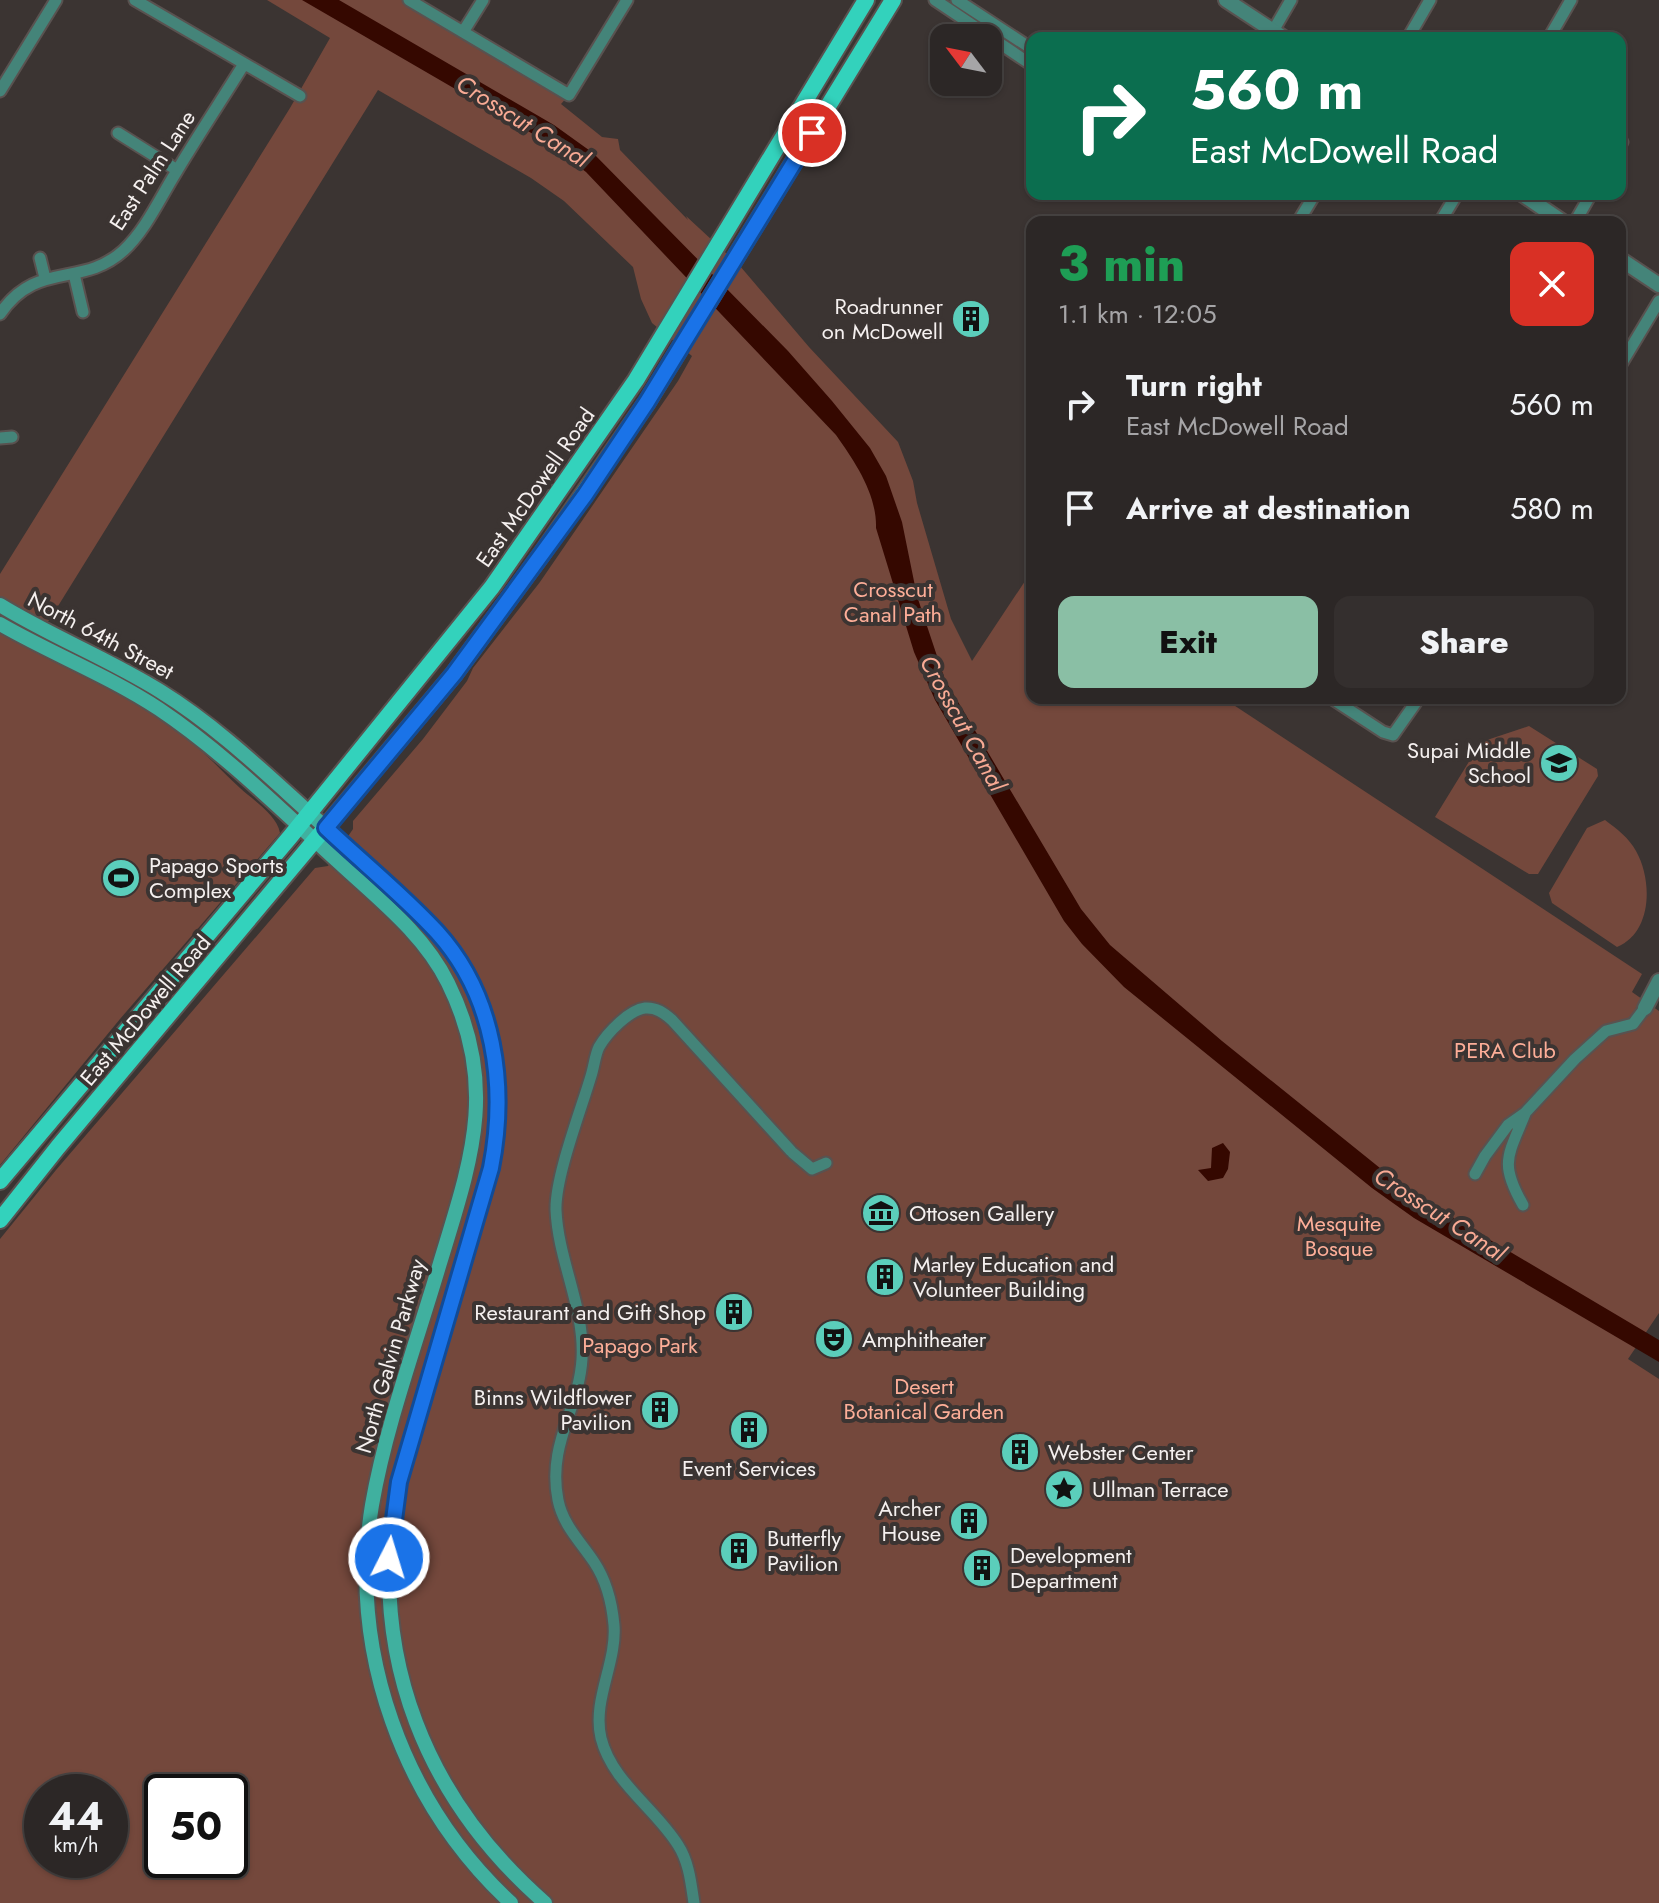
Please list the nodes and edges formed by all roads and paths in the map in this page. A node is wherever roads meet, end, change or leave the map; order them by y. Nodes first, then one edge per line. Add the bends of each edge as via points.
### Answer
1 (56, 0) edge
2 (135, 0) edge
3 (409, 0) edge
4 (483, 0) edge
5 (627, 0) edge
6 (866, 0) edge
7 (893, 0) edge
8 (935, 0) edge
9 (957, 0) edge
10 (1226, 0) edge
11 (1291, 0) edge
12 (1430, 0) edge
13 (1571, 0) edge
14 (463, 32) junction
15 (1275, 32) edge
16 (1279, 32) edge
17 (1411, 32) edge
18 (1552, 32) edge
19 (1026, 45) edge
20 (1026, 61) edge
21 (244, 64) junction
22 (0, 91) edge
23 (300, 96) dead end
24 (118, 133) dead end
25 (177, 170) junction
26 (1531, 200) edge
27 (1554, 216) edge
28 (40, 258) dead end
29 (1626, 263) edge
30 (74, 274) junction
31 (45, 278) junction
32 (1659, 285) edge
33 (1659, 301) edge
34 (83, 312) dead end
35 (0, 314) edge
36 (1626, 356) edge
37 (597, 477) junction
38 (524, 542) junction
39 (0, 605) edge
40 (0, 624) edge
41 (477, 642) junction
42 (130, 673) junction
43 (122, 687) junction
44 (1340, 704) edge
45 (1415, 704) edge
46 (309, 812) junction
47 (298, 827) junction
48 (326, 828) junction
49 (315, 842) junction
50 (1659, 981) edge
51 (1645, 1008) joint
52 (1525, 1113) junction
53 (826, 1163) dead end
54 (1475, 1174) dead end
55 (0, 1181) edge
56 (1523, 1205) dead end
57 (0, 1220) edge
58 (511, 1903) edge
59 (545, 1903) edge
60 (694, 1903) edge

1 - 22 street
2 - 21 street
3 - 14 street
4 - 14 street
5 - 14 street via 569,95
6 - 38 main road, East McDowell Road via 636,380
7 - 37 main road, East McDowell Road
8 - 20 street
9 - 19 street
10 - 15 street
11 - 16 street
12 - 17 street
13 - 18 street
21 - 23 street
21 - 25 street, East Palm Lane
24 - 25 street
25 - 30 street, East Palm Lane via 121,253
26 - 27 street
28 - 31 street
29 - 32 street
30 - 31 street, East Palm Lane
30 - 34 street
31 - 35 street, East Palm Lane via 18,293
33 - 36 street
37 - 38 main road
37 - 41 main road, East McDowell Road
38 - 41 main road via 520,567 497,599
38 - 46 main road, East McDowell Road
39 - 42 main road, North 64th Street
40 - 43 main road, North 64th Street
41 - 48 main road, East McDowell Road
42 - 43 main road
42 - 46 main road, North 64th Street via 213,727
43 - 47 main road, North 64th Street via 213,749
44 - 45 street via 1393,735
46 - 47 main road, East McDowell Road
46 - 48 main road, North 64th Street
47 - 49 main road, North 64th Street
47 - 55 main road, East McDowell Road
48 - 49 main road, East McDowell Road
48 - 59 main road, North Galvin Parkway via 447,944 478,999 495,1052 500,1108 495,1147 399,1482 389,1591 398,1666 432,1762 478,1835
49 - 57 main road, East McDowell Road
49 - 58 main road, North Galvin Parkway via 424,946 447,979 473,1058 477,1109 472,1153 381,1463 369,1529 368,1602 380,1685 411,1768 455,1840
50 - 51 street
51 - 52 street via 1633,1024 1606,1031 1592,1043
52 - 54 street via 1508,1125
52 - 56 street via 1507,1164
53 - 60 street via 812,1169 792,1152 663,1012 645,1008 628,1017 599,1048 558,1191 558,1226 582,1338 582,1361 555,1469 562,1514 596,1565 610,1600 613,1647 599,1711 601,1737 613,1766 678,1845

